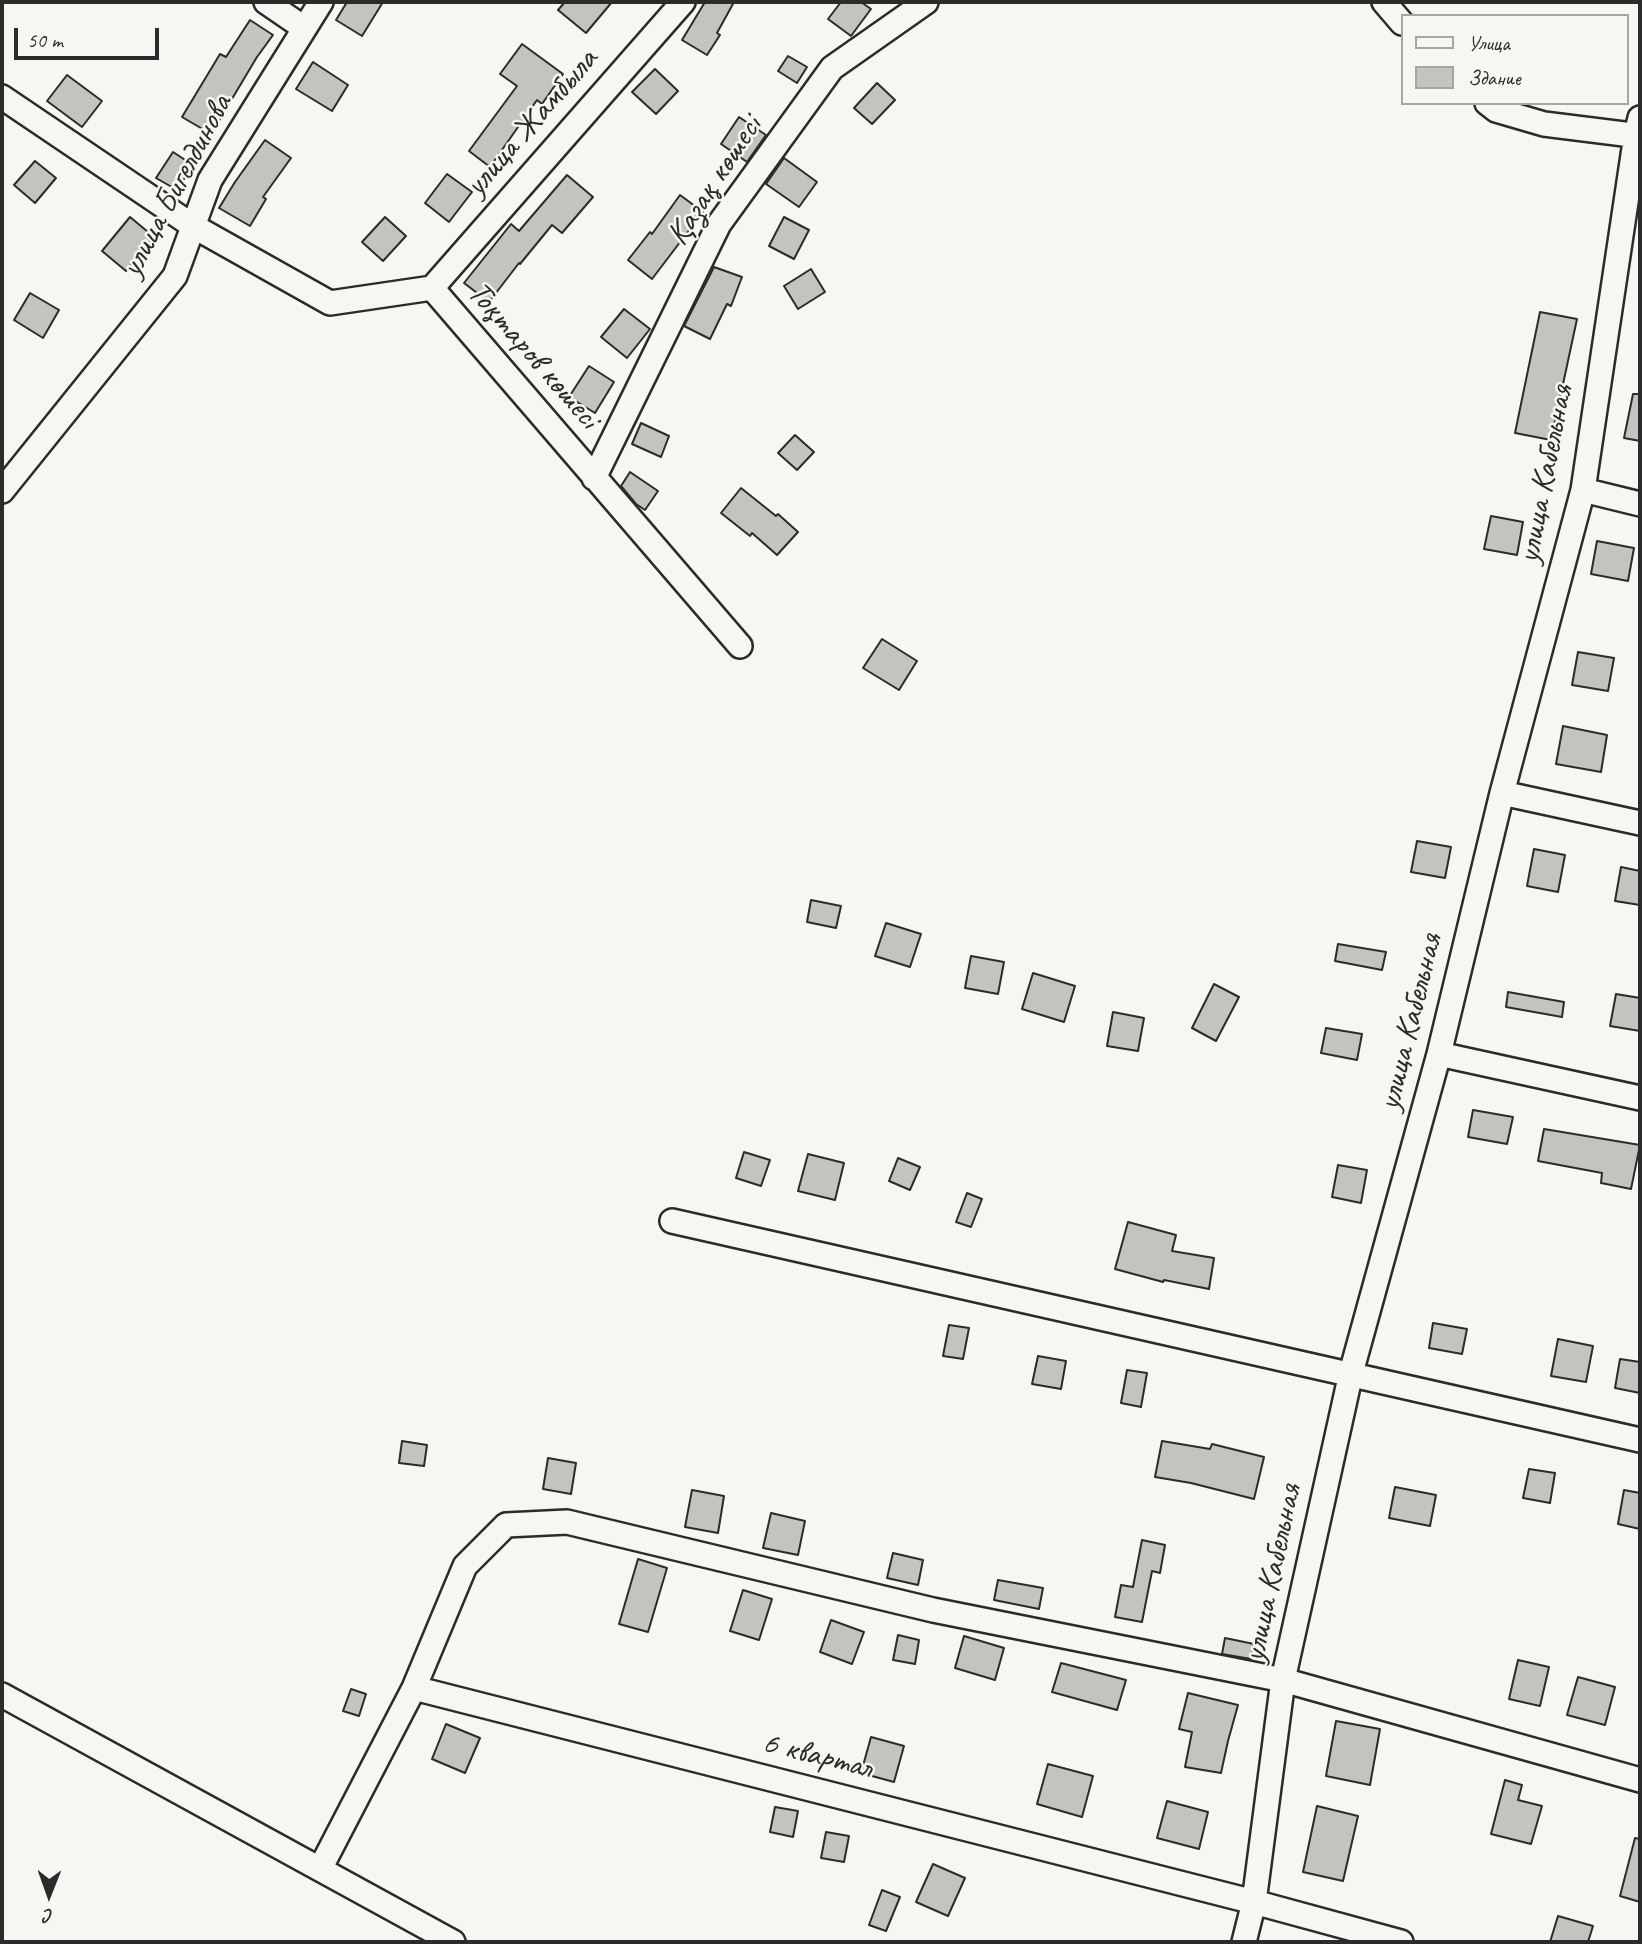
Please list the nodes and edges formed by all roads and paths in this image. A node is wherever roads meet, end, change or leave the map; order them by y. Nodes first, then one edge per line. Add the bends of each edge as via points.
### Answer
1 (266, 2) edge
2 (321, 2) edge
3 (926, 2) edge
4 (1384, 2) edge
5 (671, 6) edge
6 (1400, 21) edge
7 (304, 28) junction
8 (2, 97) edge
9 (1490, 105) edge
10 (1639, 129) edge
11 (193, 226) junction
12 (432, 288) junction
13 (594, 478) junction
14 (1583, 490) junction
15 (2, 491) edge
16 (1640, 503) edge
17 (740, 646) dead end
18 (1502, 793) junction
19 (1640, 823) edge
20 (1439, 1054) junction
21 (1640, 1098) edge
22 (672, 1221) dead end
23 (1351, 1373) junction
24 (1640, 1440) edge
25 (1283, 1680) junction
26 (414, 1688) junction
27 (2, 1695) edge
28 (1640, 1780) edge
29 (320, 1869) junction
30 (1254, 1902) junction
31 (453, 1942) edge
32 (1244, 1942) edge
33 (1401, 1942) edge

1 - 7 street
2 - 7 street, улица Бигелдинова
3 - 13 street, Қазақ көшесі via 832,68 719,224
4 - 6 street
5 - 12 street, улица Жамбыла
7 - 11 street, улица Бигелдинова via 209,180
8 - 11 street, Тоқтаров көшесі
9 - 10 street via 1544,124
10 - 14 street, улица Кабельная
11 - 12 street, Тоқтаров көшесі via 330,303
11 - 15 street, улица Бигелдинова via 175,276
12 - 13 street, Тоқтаров көшесі
13 - 17 street, Тоқтаров көшесі
14 - 16 street
14 - 18 street, улица Кабельная
18 - 19 street
18 - 20 street, улица Кабельная
20 - 21 street
20 - 23 street, улица Кабельная
22 - 23 street
23 - 24 street
23 - 25 street, улица Кабельная
25 - 26 street via 933,1610 567,1522 506,1525 465,1566
25 - 28 street
25 - 30 street, улица Кабельная
26 - 29 street
26 - 30 street, 6 квартал
27 - 29 street
29 - 31 street
30 - 32 street, улица Кабельная
30 - 33 street, 6 квартал

